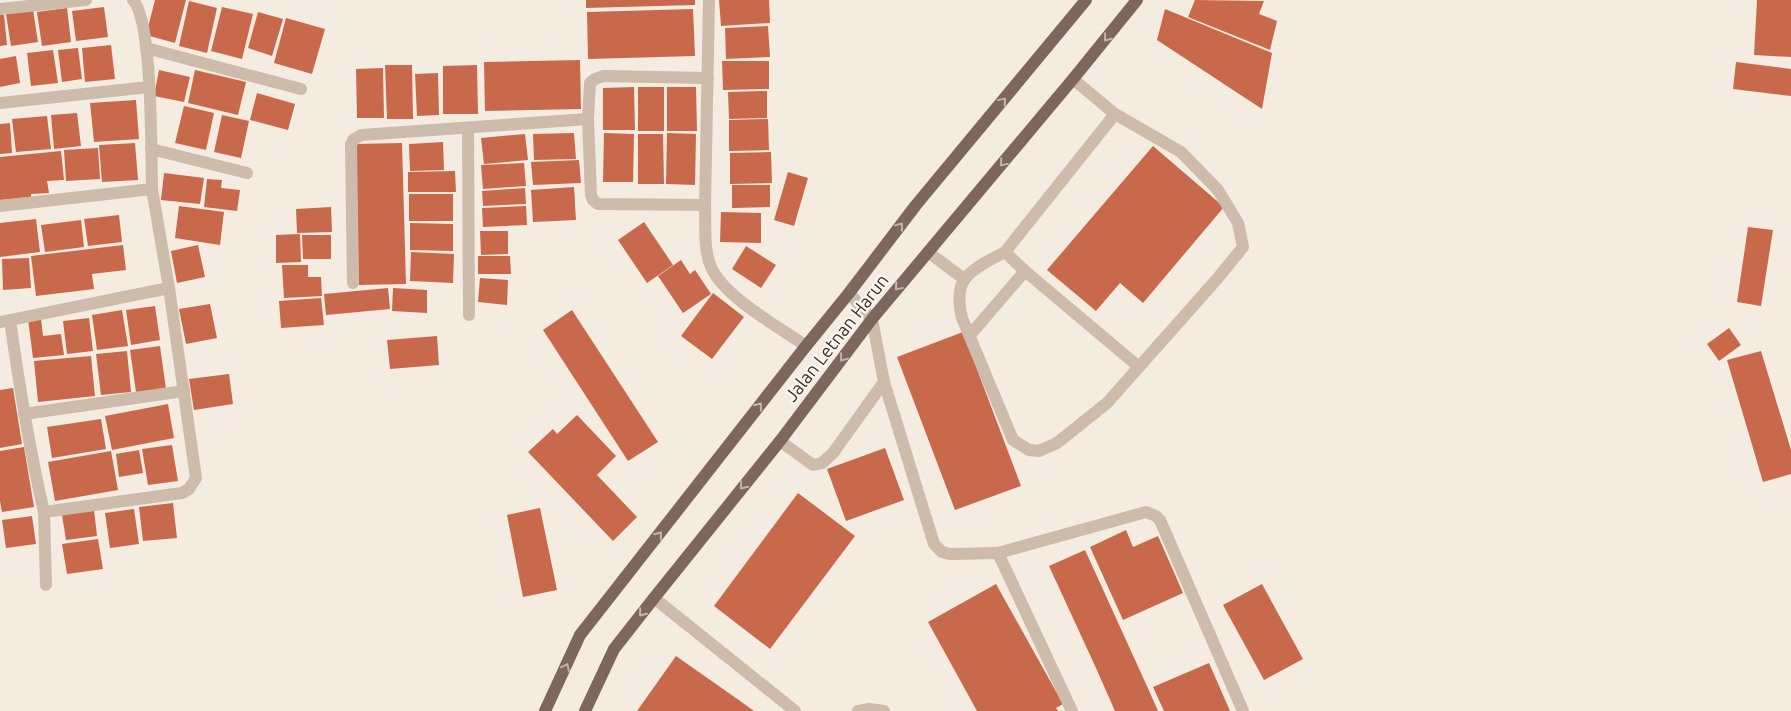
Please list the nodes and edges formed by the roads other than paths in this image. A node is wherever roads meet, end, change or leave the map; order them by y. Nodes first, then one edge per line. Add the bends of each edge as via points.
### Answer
1 (86, 0) edge
2 (133, 0) edge
3 (709, 0) edge
4 (1086, 0) edge
5 (1137, 0) edge
6 (0, 9) edge
7 (146, 48) junction
8 (708, 78) junction
9 (1073, 79) junction
10 (149, 86) junction
11 (301, 89) dead end
12 (0, 104) edge
13 (1115, 114) junction
14 (588, 120) junction
15 (468, 128) junction
16 (151, 149) junction
17 (247, 173) dead end
18 (152, 189) junction
19 (705, 205) junction
20 (0, 206) edge
21 (928, 252) junction
22 (1005, 252) junction
23 (1025, 271) junction
24 (964, 279) junction
25 (353, 283) dead end
26 (170, 288) junction
27 (849, 293) junction
28 (469, 315) dead end
29 (872, 319) junction
30 (5, 321) edge
31 (970, 335) junction
32 (806, 346) junction
33 (1139, 367) junction
34 (884, 382) junction
35 (184, 391) junction
36 (24, 414) junction
37 (780, 440) junction
38 (44, 512) junction
39 (998, 553) junction
40 (46, 585) dead end
41 (654, 598) junction
42 (545, 711) edge
43 (585, 711) edge
44 (795, 711) edge
45 (858, 711) edge
46 (884, 711) edge
47 (1072, 711) edge
48 (1242, 711) edge

1 - 6 street
2 - 7 street via 138,7
3 - 8 street
27 -> 4 main road, Jalan Letnan Harun via 916,205
5 -> 9 main road, Jalan Letnan Harun
7 - 10 street
7 - 11 street
8 - 14 street via 603,76 590,83
8 - 19 street
9 - 13 street
9 -> 21 main road, Jalan Letnan Harun
10 - 12 street
10 - 16 street
13 - 22 street
13 - 33 street via 1181,152 1218,190 1238,223 1243,247
14 - 15 street
14 - 19 street via 591,195 598,204
15 - 25 street via 361,135 353,140
15 - 28 street
16 - 17 street
16 - 18 street
18 - 20 street
18 - 26 street
19 - 32 street via 706,249 719,280 749,307
21 - 24 street
21 -> 29 main road, Jalan Letnan Harun
22 - 23 street
22 - 24 street
23 - 31 street
23 - 33 street
24 - 31 street via 959,306
26 - 30 street
26 - 35 street
27 - 29 street
27 - 32 main road, Jalan Letnan Harun
29 - 34 street
29 -> 37 main road, Jalan Letnan Harun
30 - 36 street
31 - 33 street via 1013,440 1029,450 1039,451 1057,443 1107,403
42 -> 32 main road, Jalan Letnan Harun via 580,635
34 - 37 street via 833,453 822,463 813,465
34 - 39 street via 934,544 942,552 950,554
35 - 36 street
35 - 38 street via 196,478 189,489 182,493
36 - 38 street
37 -> 41 main road, Jalan Letnan Harun
38 - 40 street
39 - 47 street
39 - 48 street via 1146,512 1156,516
41 -> 43 main road, Jalan Letnan Harun via 614,649
41 - 44 street
45 - 46 street

